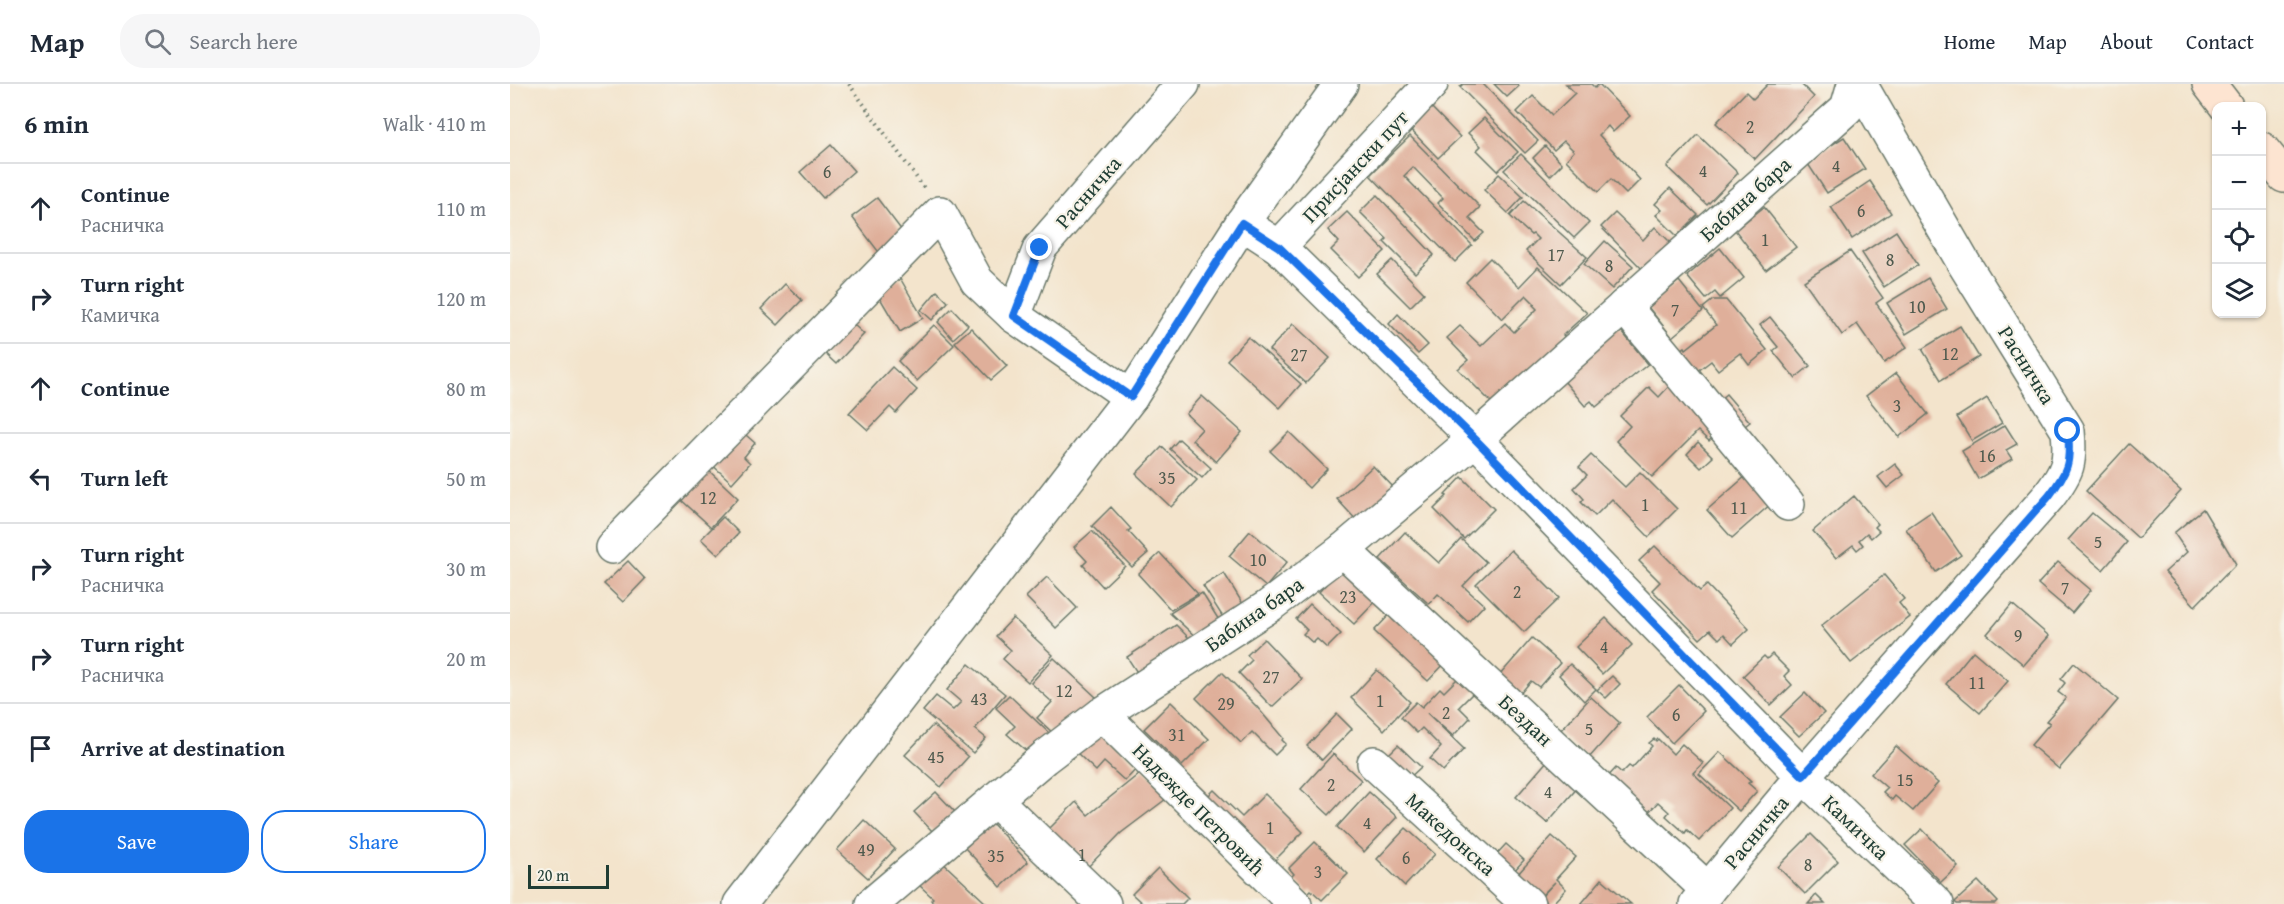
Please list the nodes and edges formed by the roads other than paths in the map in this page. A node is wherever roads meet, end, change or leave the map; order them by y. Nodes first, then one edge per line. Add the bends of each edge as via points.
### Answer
1 (1183, 84) edge
2 (1341, 84) edge
3 (1431, 84) edge
4 (1854, 84) edge
5 (1860, 84) edge
6 (2209, 84) edge
7 (2223, 102) edge
8 (2266, 155) edge
9 (2284, 176) edge
10 (1242, 223) junction
11 (1279, 247) junction
12 (1624, 306) junction
13 (1014, 316) junction
14 (1131, 397) junction
15 (1475, 439) junction
16 (1788, 504) dead end
17 (612, 547) dead end
18 (1343, 550) junction
19 (1102, 714) junction
20 (1374, 763) dead end
21 (1803, 776) junction
22 (995, 800) junction
23 (1702, 897) edge
24 (893, 898) edge
25 (740, 904) edge
26 (1104, 904) edge
27 (1295, 904) edge
28 (1528, 904) edge
29 (1937, 904) edge

1 - 13 street, Расничка via 1040,248
2 - 10 street
3 - 11 street, Присјански пут
4 - 12 street, Бабина бара via 1847,108
5 - 21 street, Расничка via 1963,262 2068,431 2070,452 2065,476 2049,496
6 - 7 main road
8 - 9 main road
10 - 11 street, Камичка
10 - 14 street
11 - 15 street, Камичка
12 - 15 street, Бабина бара
12 - 16 street
13 - 14 street
13 - 17 street via 976,281 940,213
14 - 25 street
15 - 18 street, Бабина бара
15 - 21 street, Камичка
18 - 19 street, Бабина бара via 1269,606
18 - 23 street, Бездан
19 - 22 street, Бабина бара
19 - 27 street, Надежде Петровић
20 - 28 street, Македонска
21 - 23 street, Расничка
21 - 29 street, Камичка
22 - 24 street, Бабина бара
22 - 26 street

